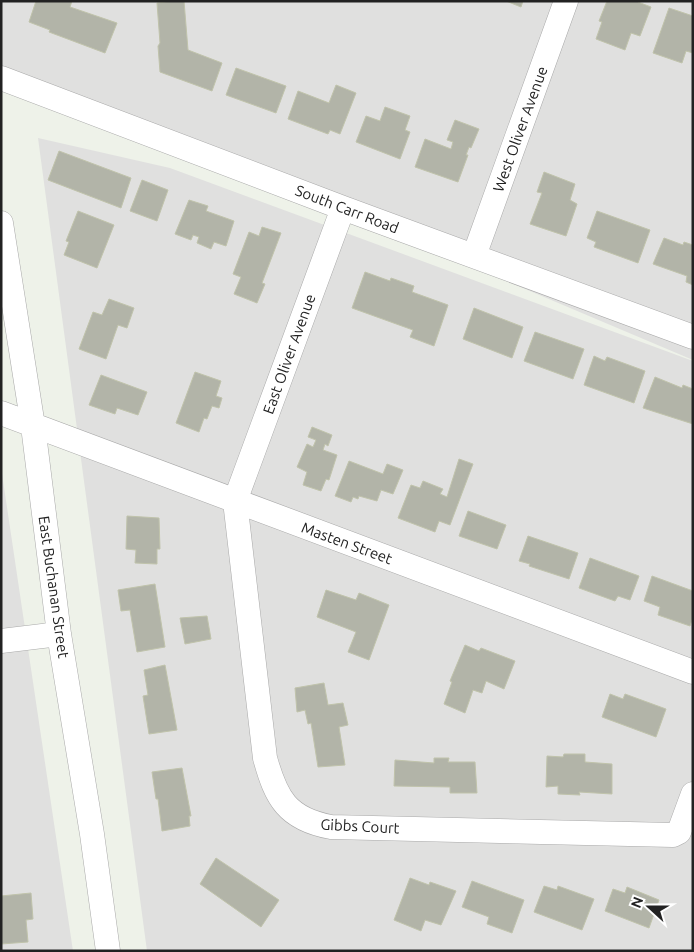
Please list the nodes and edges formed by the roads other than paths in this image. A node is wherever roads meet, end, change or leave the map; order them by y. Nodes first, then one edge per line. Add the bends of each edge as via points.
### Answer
1 (566, 1) edge
2 (1, 78) edge
3 (343, 208) junction
4 (1, 223) edge
5 (474, 256) junction
6 (693, 337) edge
7 (1, 413) edge
8 (33, 426) junction
9 (234, 501) junction
10 (59, 634) junction
11 (1, 641) edge
12 (693, 672) edge
13 (693, 794) edge
14 (108, 951) edge

1 - 5 street, West Oliver Avenue
2 - 3 street, South Carr Road
3 - 5 street, South Carr Road
3 - 9 street, East Oliver Avenue
4 - 8 street, East Buchanan Street
5 - 6 street, South Carr Road
7 - 8 street, Masten Street
8 - 9 street, Masten Street
8 - 10 street, East Buchanan Street
9 - 12 street, Masten Street
9 - 13 street, Gibbs Court via 265,758 281,800 302,818 331,827 673,835 679,832
10 - 11 street
10 - 14 street, East Buchanan Street

